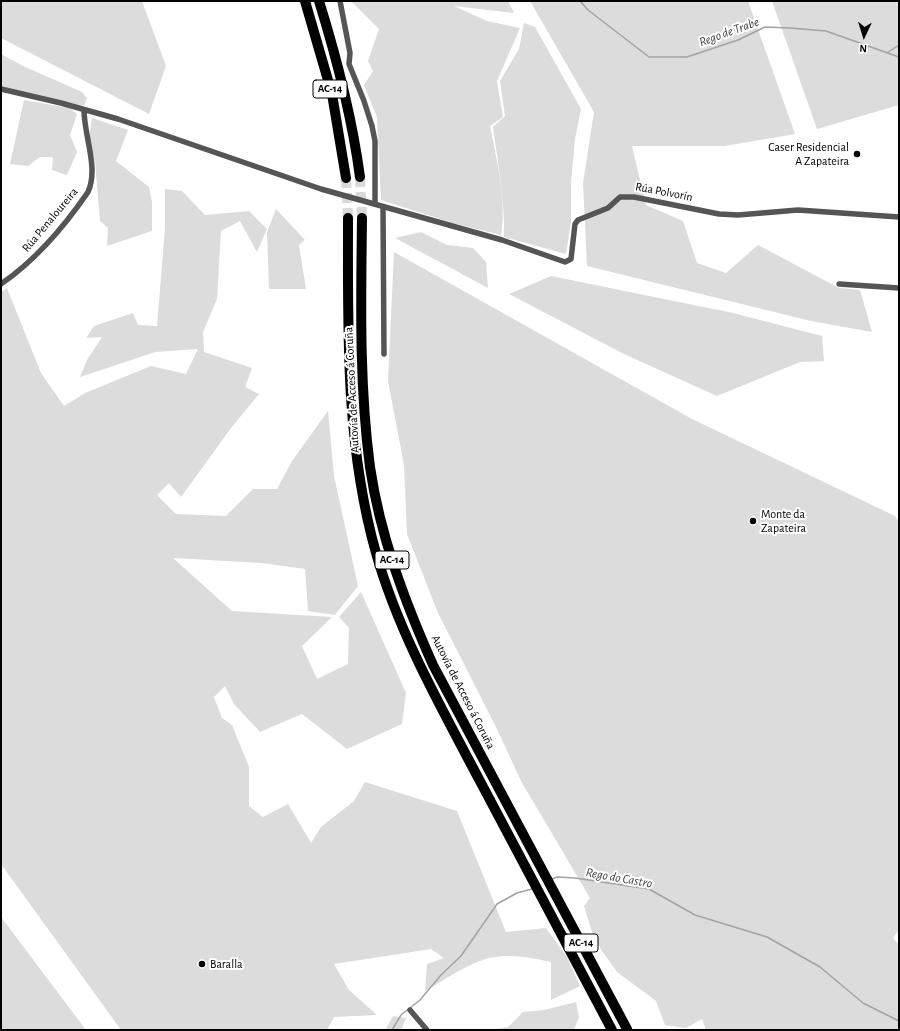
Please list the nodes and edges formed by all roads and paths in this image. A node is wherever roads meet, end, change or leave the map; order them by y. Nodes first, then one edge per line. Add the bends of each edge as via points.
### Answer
1 (305, 1) edge
2 (318, 1) edge
3 (340, 1) edge
4 (1, 89) edge
5 (84, 110) junction
6 (360, 177) tunnel mouth
7 (346, 178) tunnel mouth
8 (379, 205) junction
9 (899, 217) edge
10 (348, 218) tunnel mouth
11 (362, 218) tunnel mouth
12 (1, 284) edge
13 (839, 284) dead end
14 (899, 288) edge
15 (384, 354) dead end
16 (410, 1010) dead end
17 (627, 1029) edge
18 (427, 1030) edge
19 (612, 1030) edge

1 - 7 highway, AC-14 via 332,94
2 - 6 highway, AC-14 via 346,96
3 - 8 street via 350,53 349,64 372,126
4 - 5 street
5 - 8 street via 118,119 321,190
5 - 12 street, Rúa Penaloureira via 92,166 92,181 88,192 27,265
8 - 9 street, Rúa Polvorín via 502,240 565,262 571,259 574,224 608,208 620,197 634,197 719,214 798,210
8 - 15 street
10 - 19 highway, Autovía de Acceso á Coruña / AC-14 via 350,404 357,466 376,552 396,611 431,688
11 - 17 highway, Autovía de Acceso á Coruña / AC-14 via 363,400 370,468 388,550 410,613 433,665
13 - 14 street
16 - 18 street

